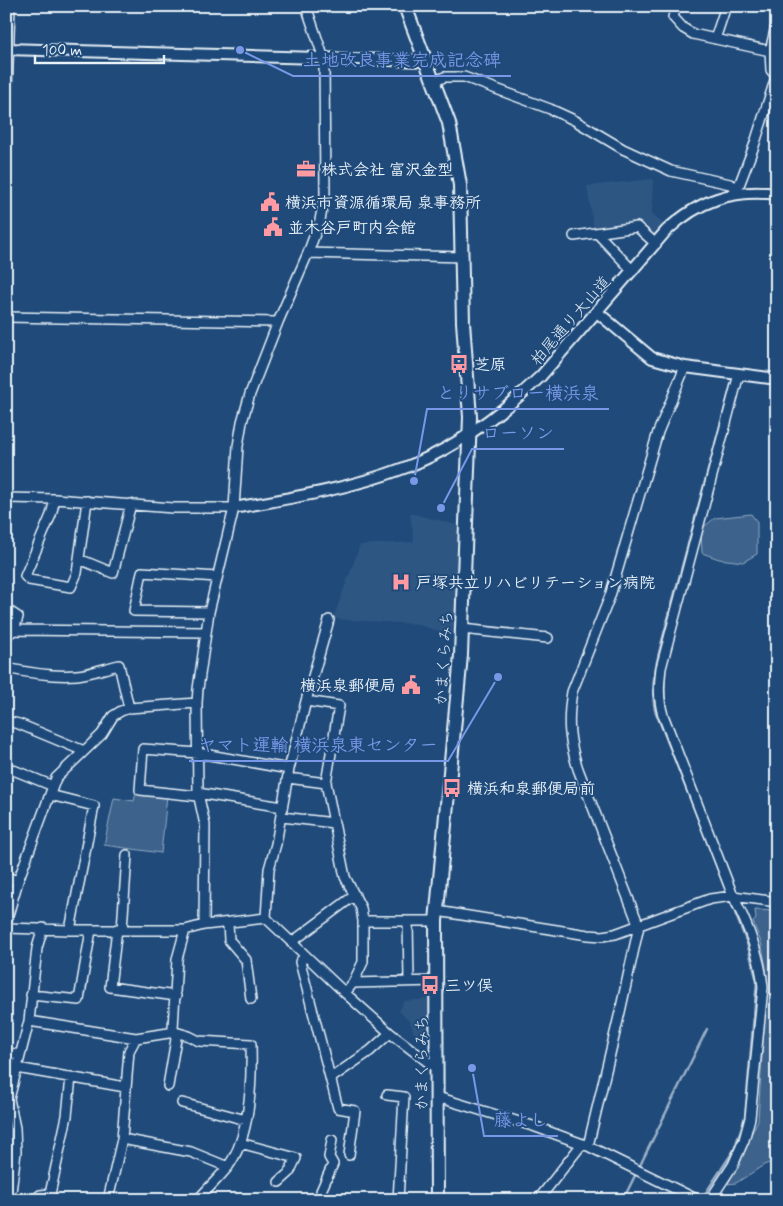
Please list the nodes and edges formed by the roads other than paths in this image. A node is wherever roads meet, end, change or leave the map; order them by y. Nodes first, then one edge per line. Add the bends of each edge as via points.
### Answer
1 (10, 6) edge
2 (306, 6) edge
3 (404, 6) edge
4 (676, 6) edge
5 (726, 6) edge
6 (777, 22) edge
7 (715, 39) junction
8 (7, 49) edge
9 (770, 51) junction
10 (324, 59) junction
11 (425, 61) junction
12 (776, 77) edge
13 (434, 82) junction
14 (6, 126) edge
15 (738, 190) junction
16 (777, 194) edge
17 (597, 232) junction
18 (574, 236) dead end
19 (656, 244) junction
20 (308, 253) junction
21 (463, 257) junction
22 (633, 271) junction
23 (597, 312) junction
24 (6, 317) edge
25 (278, 322) junction
26 (685, 367) junction
27 (739, 374) junction
28 (777, 379) edge
29 (470, 433) junction
30 (6, 498) edge
31 (55, 499) junction
32 (87, 500) junction
33 (131, 504) junction
34 (234, 508) junction
35 (79, 559) junction
36 (217, 577) junction
37 (6, 609) edge
38 (209, 612) junction
39 (329, 620) dead end
40 (462, 629) junction
41 (206, 632) junction
42 (10, 633) edge
43 (548, 638) dead end
44 (6, 668) edge
45 (306, 701) junction
46 (197, 703) junction
47 (129, 708) junction
48 (6, 721) edge
49 (84, 751) junction
50 (198, 753) junction
51 (6, 767) edge
52 (288, 773) junction
53 (326, 783) junction
54 (52, 791) junction
55 (198, 794) junction
56 (282, 812) junction
57 (334, 823) junction
58 (127, 855) dead end
59 (6, 876) edge
60 (18, 881) junction
61 (355, 895) junction
62 (729, 896) junction
63 (777, 902) edge
64 (437, 916) junction
65 (266, 918) junction
66 (363, 921) junction
67 (408, 921) junction
68 (6, 922) edge
69 (228, 923) junction
70 (204, 925) junction
71 (639, 926) junction
72 (6, 928) edge
73 (43, 928) junction
74 (70, 930) junction
75 (90, 930) junction
76 (119, 930) junction
77 (185, 930) junction
78 (292, 942) junction
79 (305, 956) junction
80 (409, 981) junction
81 (437, 981) junction
82 (353, 983) junction
83 (345, 993) junction
84 (31, 995) junction
85 (176, 996) junction
86 (251, 999) dead end
87 (29, 1021) junction
88 (175, 1032) junction
89 (390, 1033) junction
90 (136, 1038) junction
91 (6, 1052) edge
92 (19, 1055) junction
93 (17, 1068) junction
94 (437, 1070) junction
95 (71, 1077) junction
96 (331, 1078) junction
97 (168, 1086) dead end
98 (125, 1087) junction
99 (386, 1095) dead end
100 (438, 1097) junction
101 (182, 1103) dead end
102 (8, 1107) edge
103 (246, 1120) junction
104 (122, 1139) junction
105 (332, 1140) dead end
106 (240, 1143) junction
107 (585, 1145) junction
108 (349, 1155) dead end
109 (228, 1167) junction
110 (278, 1182) dead end
111 (696, 1199) edge
112 (10, 1200) edge
113 (36, 1200) edge
114 (108, 1200) edge
115 (198, 1200) edge
116 (322, 1200) edge
117 (398, 1200) edge
118 (437, 1200) edge
119 (538, 1200) edge
120 (710, 1200) edge

1 - 8 street
2 - 10 street
3 - 11 main road, かまくらみち
4 - 7 street via 673,18 683,28
5 - 7 street
6 - 9 street
7 - 9 street
8 - 10 street
8 - 14 street
9 - 12 street via 771,70
10 - 11 street
10 - 20 street via 325,195
11 - 13 main road, かまくらみち
12 - 15 street
13 - 15 street via 444,76 453,76 482,84 550,109 623,149 672,171 730,184
13 - 21 main road, かまくらみち via 449,123 460,185
15 - 16 street, 柏尾通り大山道
15 - 19 street, 柏尾通り大山道 via 679,219
17 - 18 street
17 - 19 street via 637,227
17 - 22 street
19 - 22 street, 柏尾通り大山道
20 - 21 street
20 - 25 street
21 - 29 main road, かまくらみち via 463,322
22 - 23 street, 柏尾通り大山道
23 - 26 street via 652,358
23 - 29 street, 柏尾通り大山道 via 535,382
24 - 25 street
25 - 34 street via 242,422
26 - 27 street
26 - 71 street via 658,432 610,596 572,692 569,715 571,745 578,769
27 - 28 street
27 - 62 street via 661,668 658,692 659,704
29 - 34 street, 柏尾通り大山道 via 403,469 334,489
29 - 40 main road, かまくらみち
30 - 31 street
31 - 32 street
31 - 35 street via 25,576 29,580 71,587
32 - 33 street
32 - 35 street
33 - 34 street
33 - 35 street via 113,573
34 - 36 street
36 - 38 street
36 - 38 street via 142,572 134,611
37 - 42 street via 18,618
38 - 41 street
39 - 45 street
40 - 43 street
40 - 64 main road, かまくらみち
41 - 42 street
41 - 46 street
44 - 47 street via 60,676 79,675 118,665
45 - 52 street
45 - 53 street via 339,706
46 - 47 street
46 - 50 street
47 - 49 street via 113,716 102,734
48 - 49 street
49 - 54 street via 56,778
50 - 52 street
50 - 55 street
50 - 55 street via 143,749 140,790
51 - 54 street
52 - 53 street
52 - 56 street
53 - 57 street
54 - 60 street
54 - 74 street via 94,806
55 - 56 street
55 - 70 street via 205,825
56 - 57 street
56 - 65 street via 269,869
57 - 61 street via 345,877
58 - 76 street
59 - 60 street
60 - 68 street
61 - 66 street
61 - 78 street
62 - 63 street
62 - 71 street via 710,899
62 - 120 street via 741,911 756,949 763,987 750,1118 733,1165
64 - 67 street
64 - 71 street via 588,935 615,934
64 - 81 main road, かまくらみち
65 - 69 street
65 - 78 street
66 - 67 street
66 - 82 street via 363,962
67 - 80 street
69 - 70 street
69 - 86 street via 229,940 246,960
70 - 77 street
71 - 107 street
72 - 73 street
73 - 74 street
73 - 84 street via 36,948
74 - 75 street
75 - 76 street
75 - 84 street via 79,1000
76 - 77 street
76 - 85 street via 110,987
77 - 85 street via 177,959
78 - 79 street
79 - 83 street
79 - 96 street via 300,962
80 - 81 street
80 - 82 street
81 - 94 main road, かまくらみち
82 - 83 street
83 - 89 street
84 - 87 street
85 - 88 street
87 - 90 street
87 - 92 street
88 - 90 street
88 - 97 street
88 - 103 street via 200,1041 251,1044 252,1079
89 - 94 street
89 - 96 street
90 - 98 street via 129,1051
91 - 92 street
92 - 93 street
93 - 95 street
93 - 102 street
94 - 100 main road, かまくらみち
95 - 98 street
95 - 113 street via 67,1116 50,1194 40,1195
96 - 108 street via 338,1108 355,1111
98 - 104 street
99 - 117 street via 404,1097
100 - 107 street
100 - 118 main road, かまくらみち
101 - 103 street
102 - 112 street via 15,1128 16,1152
103 - 106 street
104 - 109 street via 191,1152
104 - 114 street
105 - 116 street via 329,1157 333,1164 322,1191
106 - 109 street
106 - 110 street via 296,1158 289,1172
107 - 111 street
107 - 119 street
109 - 115 street

